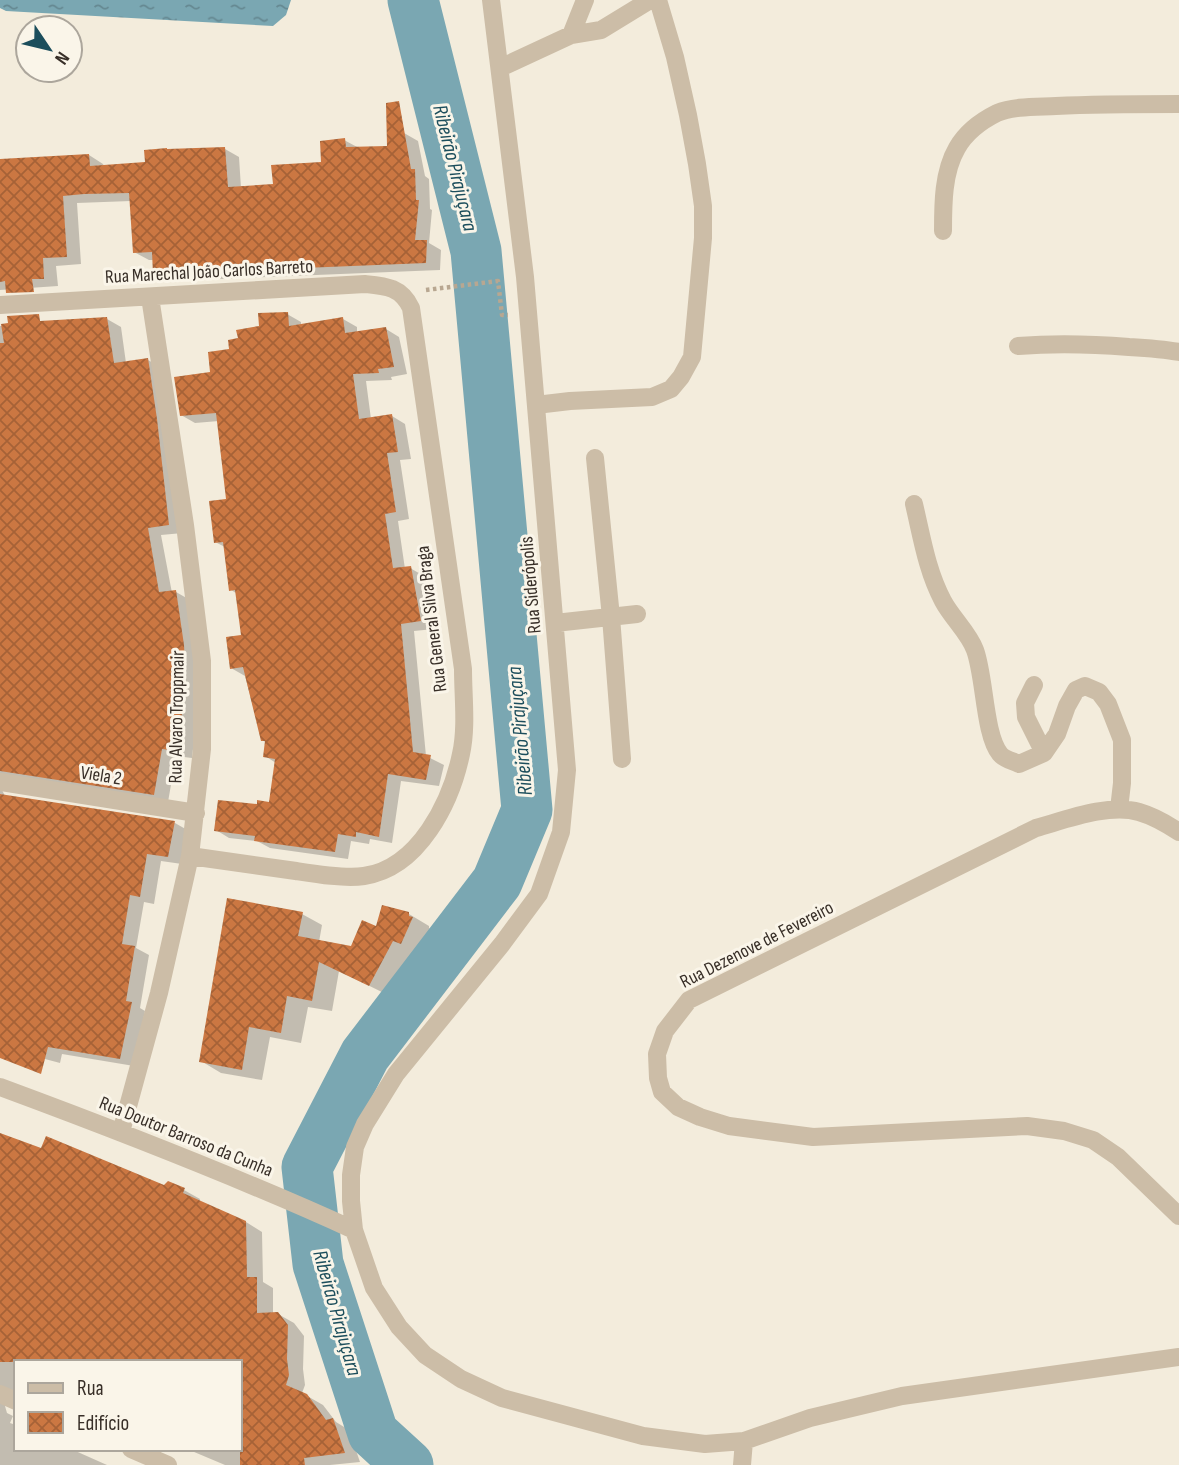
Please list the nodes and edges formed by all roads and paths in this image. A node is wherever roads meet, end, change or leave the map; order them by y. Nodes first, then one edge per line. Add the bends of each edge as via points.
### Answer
1 (491, 0) edge
2 (585, 0) edge
3 (650, 0) edge
4 (659, 0) edge
5 (571, 35) junction
6 (500, 68) junction
7 (1179, 104) edge
8 (943, 231) dead end
9 (495, 281) dead end
10 (444, 287) dead end
11 (150, 297) junction
12 (0, 305) edge
13 (411, 308) joint
14 (1018, 346) dead end
15 (1179, 352) edge
16 (536, 405) junction
17 (594, 458) dead end
18 (914, 504) dead end
19 (637, 614) dead end
20 (611, 617) junction
21 (555, 623) junction
22 (1034, 685) dead end
23 (1044, 753) junction
24 (622, 759) dead end
25 (0, 782) edge
26 (1119, 809) junction
27 (196, 813) junction
28 (1179, 832) edge
29 (190, 856) junction
30 (0, 1087) edge
31 (121, 1132) junction
32 (1179, 1216) edge
33 (354, 1230) junction
34 (1179, 1357) edge
35 (744, 1441) junction
36 (136, 1451) edge
37 (168, 1465) edge
38 (742, 1465) edge

1 - 6 street, Rua Siderópolis
2 - 5 street
3 - 5 street via 601,30
4 - 16 street via 686,104 703,206 692,357 681,377 663,394
5 - 6 street
6 - 16 street, Rua Siderópolis
7 - 8 street via 1028,107 999,113 972,129 957,148 948,169
9 - 10 path
11 - 12 street, Rua Marechal João Carlos Barreto
11 - 13 street, Rua Marechal João Carlos Barreto via 365,284 401,293
11 - 27 street, Rua Alvaro Troppmair via 201,661 202,749
13 - 29 street, Rua General Silva Braga via 463,669 461,753 446,801 418,847 377,874 320,874
14 - 15 street via 1110,345
16 - 21 street, Rua Siderópolis
17 - 20 street
18 - 23 street via 933,582 975,648 993,740 1001,755 1019,764
19 - 20 street
20 - 21 street
20 - 24 street
21 - 33 street, Rua Siderópolis via 567,770 561,832 539,894 396,1074 365,1124 355,1147 351,1175
22 - 23 street via 1024,703 1026,717
23 - 26 street via 1076,690 1085,686 1099,692 1122,740
25 - 27 street, Viela 2
26 - 28 street, Rua Dezenove de Fevereiro via 1139,811
26 - 32 street, Rua Dezenove de Fevereiro via 1036,828 689,1000 665,1031 657,1055 658,1078 662,1092 678,1107 729,1126 765,1131 813,1137 1027,1126 1064,1131 1093,1140 1118,1157
27 - 29 street, Rua Alvaro Troppmair
29 - 31 street, Rua Alvaro Troppmair
30 - 31 street, Rua Doutor Barroso da Cunha
31 - 33 street, Rua Doutor Barroso da Cunha
33 - 35 street via 374,1288 399,1327 425,1356 461,1378 502,1398 643,1436 705,1444
34 - 35 street via 902,1396 810,1418
35 - 38 street
36 - 37 street

